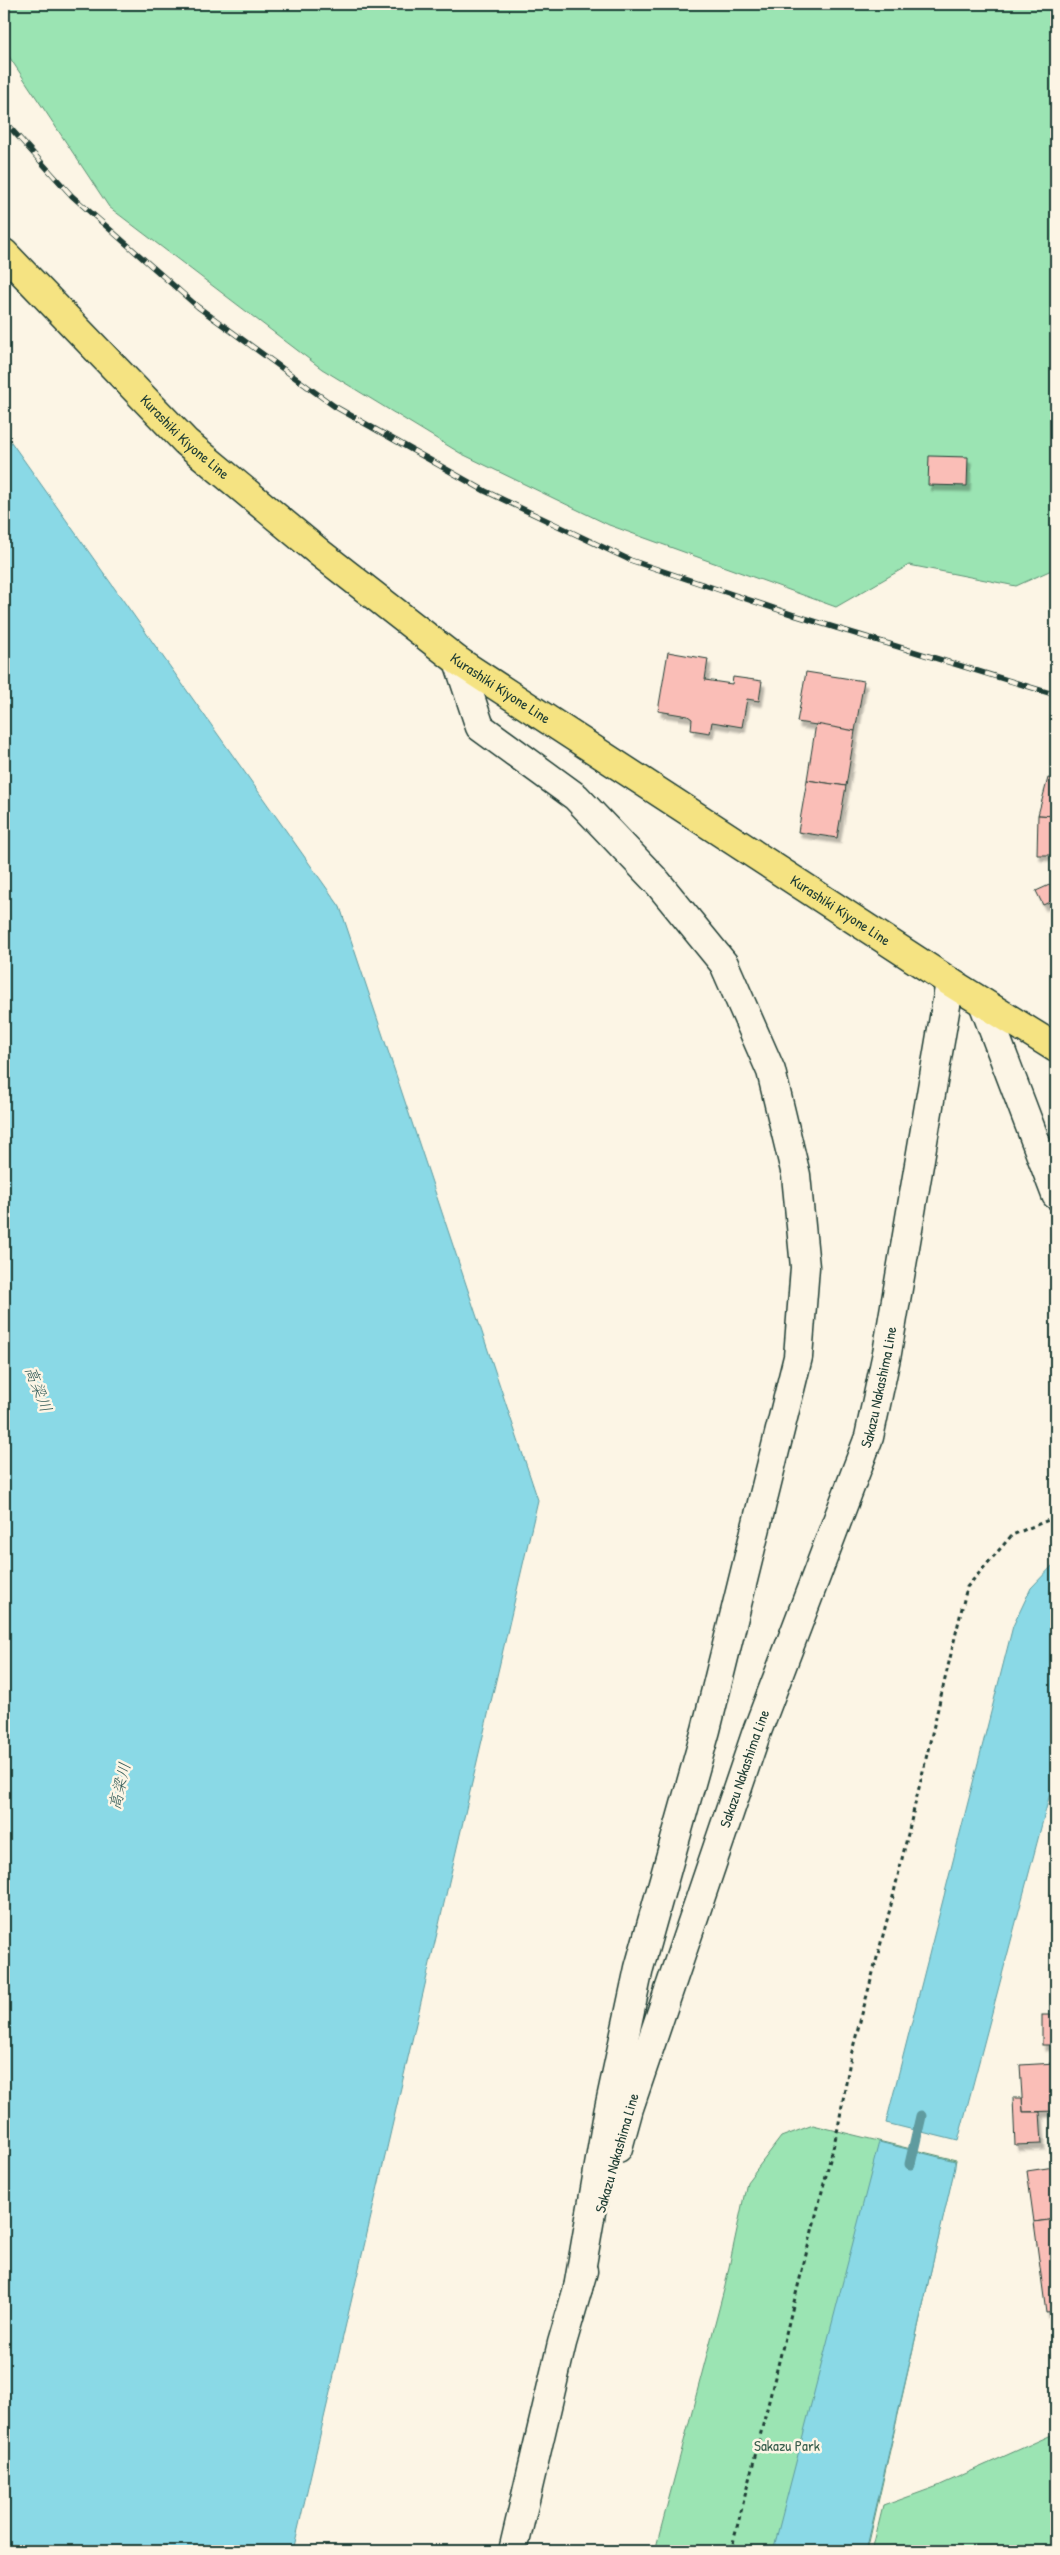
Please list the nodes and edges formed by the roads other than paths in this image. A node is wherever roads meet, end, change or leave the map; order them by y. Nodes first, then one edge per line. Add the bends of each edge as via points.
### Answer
1 (4, 253) edge
2 (458, 661) junction
3 (950, 982) junction
4 (983, 1002) junction
5 (1056, 1048) edge
6 (1056, 1195) edge
7 (578, 2288) junction
8 (514, 2551) edge

1 - 2 main road, Kurashiki Kiyone Line via 186,442 321,554
2 - 3 main road, Kurashiki Kiyone Line
2 - 7 main road via 480,727 576,797 658,883 724,964 771,1071 796,1175 804,1267 798,1357 706,1730 639,1968 608,2114
3 - 4 main road, Kurashiki Kiyone Line
3 - 7 main road, Sakazu Nakashima Line via 887,1353 869,1436 750,1753 629,2108
4 - 5 main road, Kurashiki Kiyone Line
4 - 6 main road
7 - 8 main road, Sakazu Nakashima Line via 562,2343

